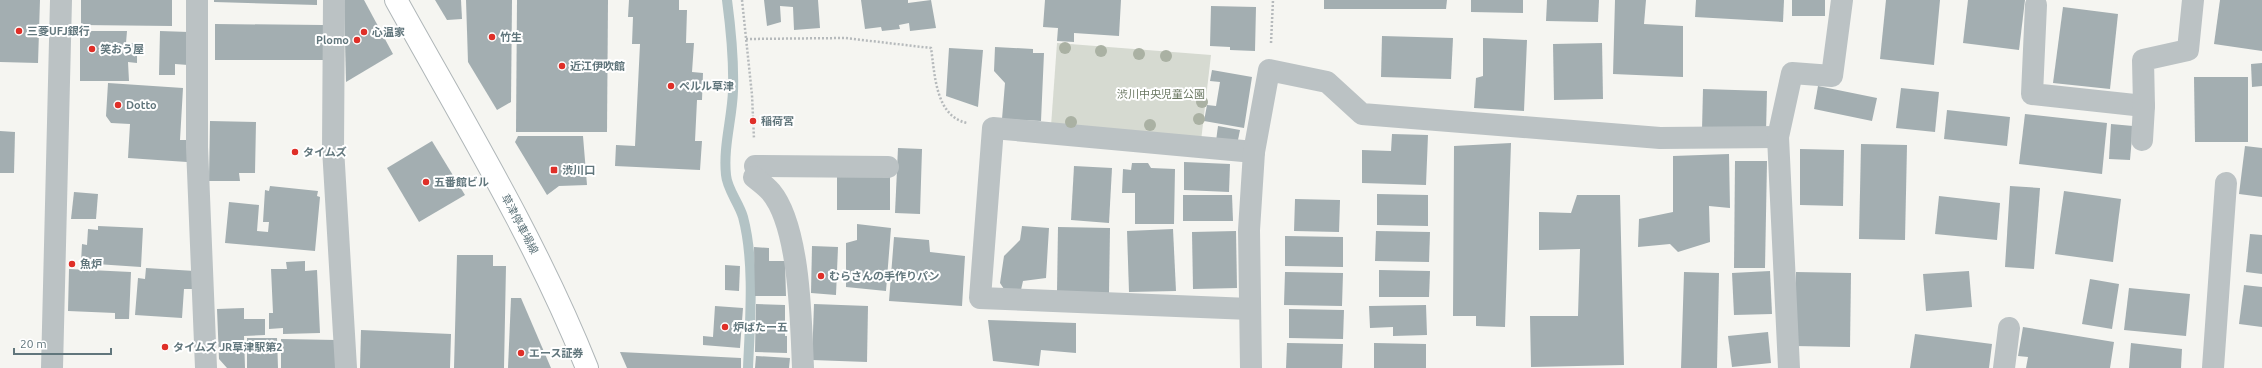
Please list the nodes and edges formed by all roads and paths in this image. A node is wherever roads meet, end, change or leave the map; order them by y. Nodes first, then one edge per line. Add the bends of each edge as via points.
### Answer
1 (61, 0) edge
2 (197, 0) edge
3 (334, 0) edge
4 (396, 0) edge
5 (742, 0) edge
6 (1272, 0) edge
7 (1842, 0) edge
8 (2193, 0) edge
9 (2036, 5) dead end
10 (746, 38) junction
11 (1269, 70) junction
12 (2144, 106) junction
13 (993, 128) junction
14 (1778, 138) junction
15 (2142, 140) dead end
16 (1254, 152) junction
17 (888, 167) dead end
18 (755, 172) junction
19 (2226, 183) dead end
20 (1250, 309) junction
21 (2009, 328) dead end
22 (52, 368) edge
23 (206, 368) edge
24 (346, 368) edge
25 (588, 368) edge
26 (803, 368) edge
27 (1251, 368) edge
28 (1789, 368) edge
29 (2004, 368) edge
30 (2213, 368) edge

1 - 22 street
2 - 23 street via 197,147
3 - 24 street via 333,148
4 - 25 main road, 草津停車場線 via 525,231
5 - 10 path
6 - 11 path
7 - 14 street via 1832,76 1792,73
8 - 12 street via 2188,50 2143,60
9 - 12 street via 2032,94
10 - 13 path via 845,38 931,48 936,87 944,108 960,121
10 - 18 path via 752,95
11 - 14 street via 1326,82 1362,114 1660,138
11 - 16 street
12 - 15 street
13 - 16 street
13 - 20 street via 980,298
14 - 28 street
16 - 20 street via 1249,230
17 - 18 street
18 - 26 street via 771,192 788,225 800,304
19 - 30 street
20 - 27 street
21 - 29 street

